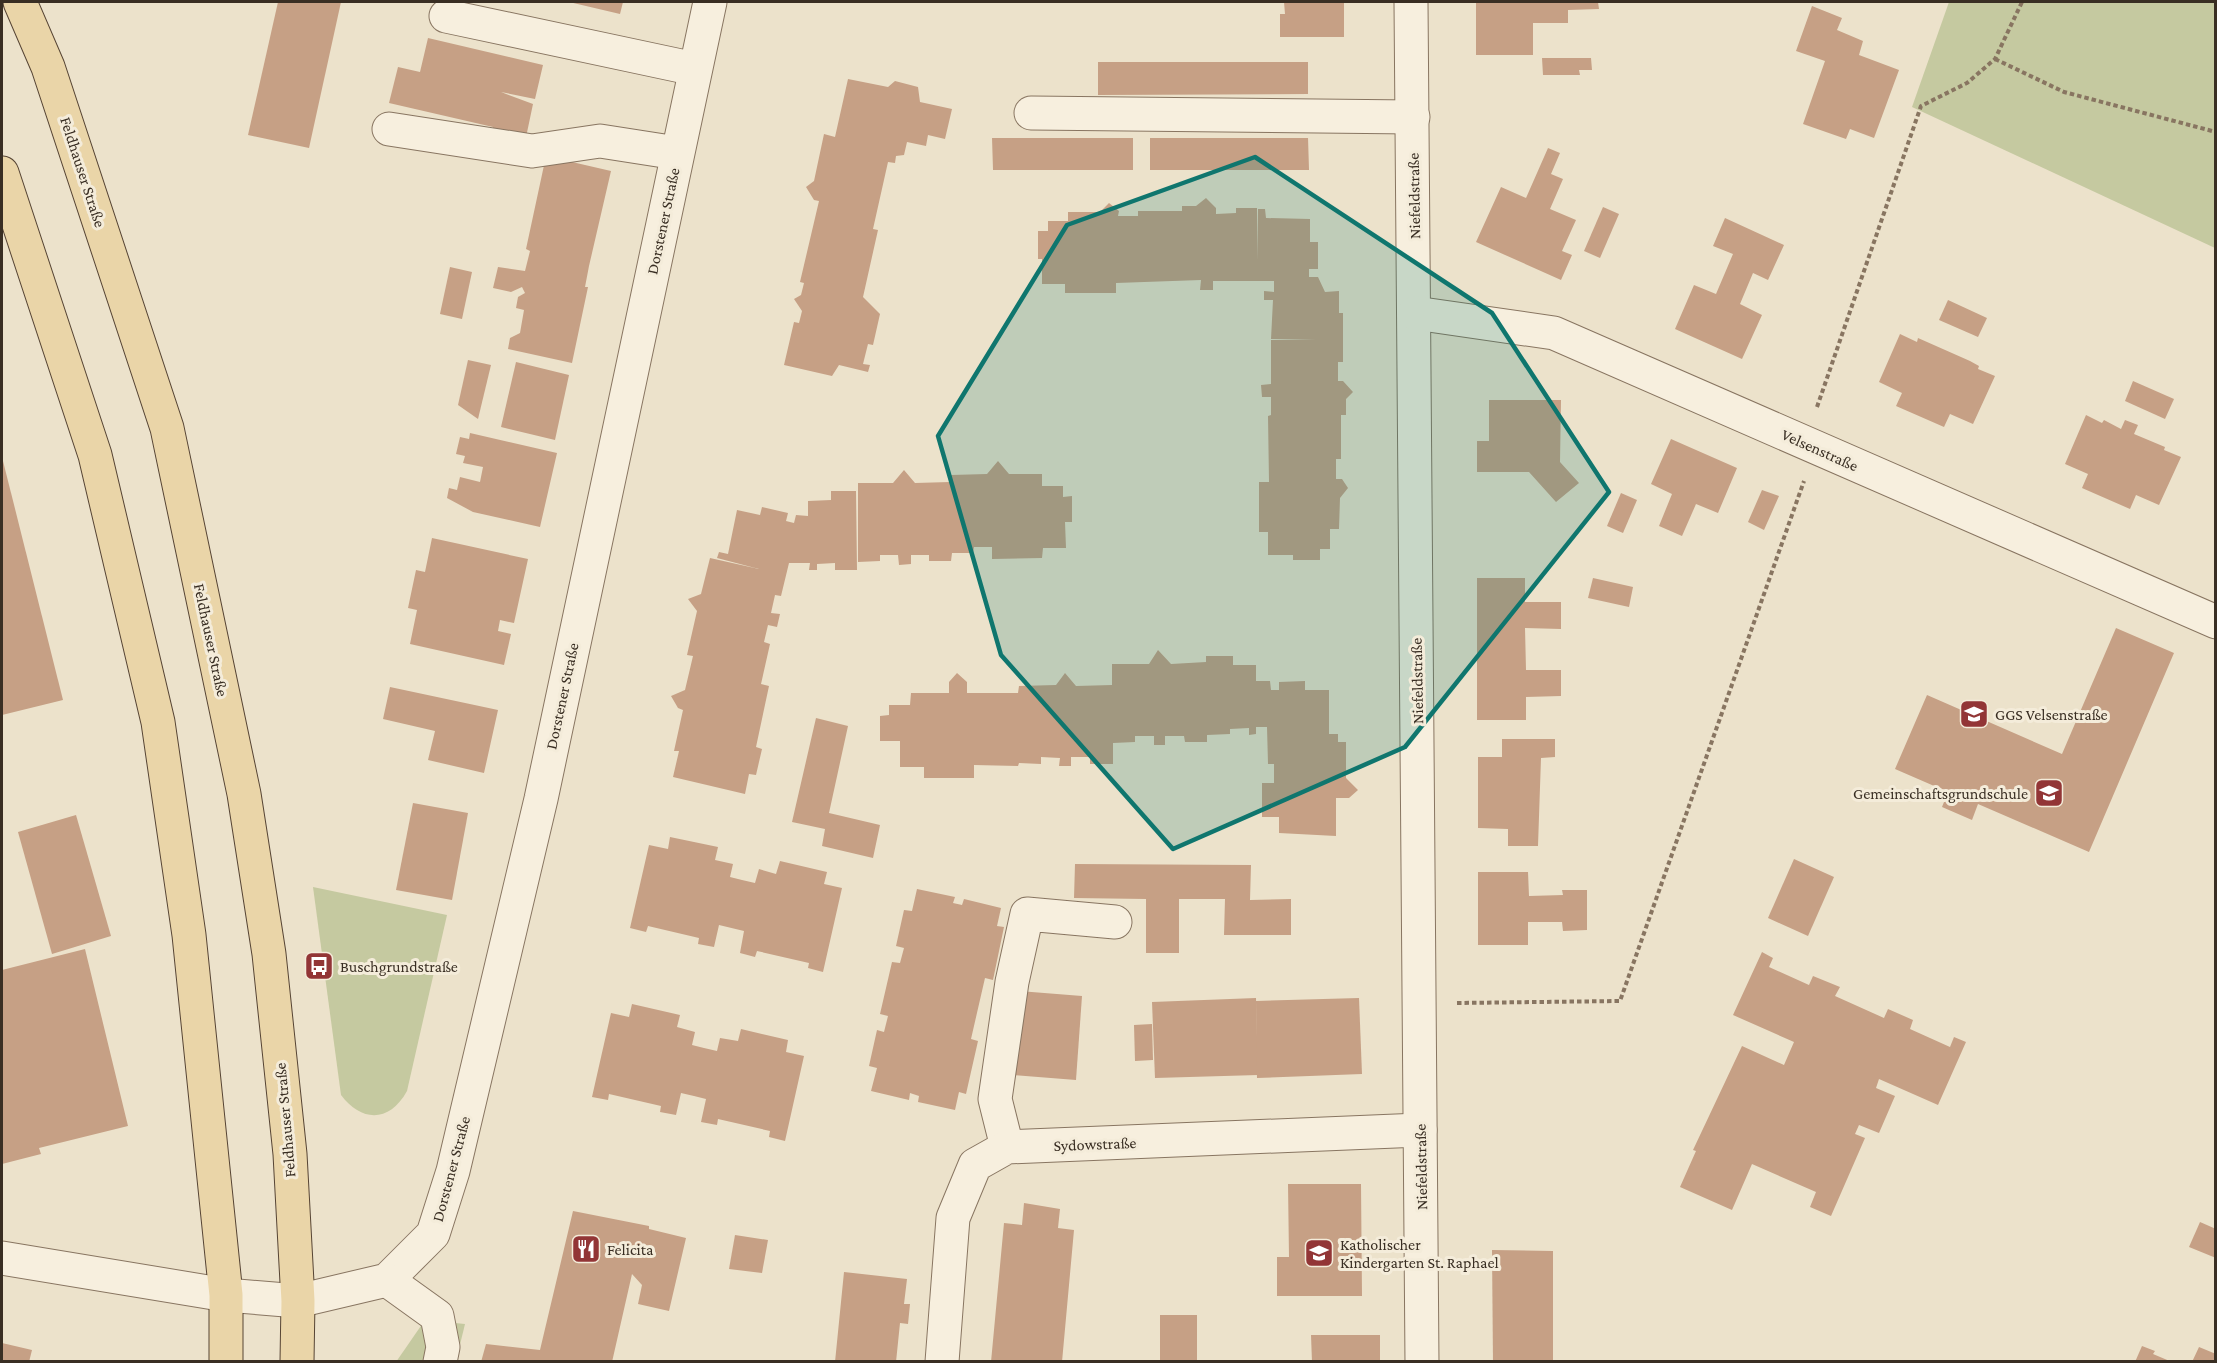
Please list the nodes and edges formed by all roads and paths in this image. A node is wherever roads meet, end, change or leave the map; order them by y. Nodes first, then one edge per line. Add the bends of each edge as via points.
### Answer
1 (20, 2) edge
2 (710, 2) edge
3 (1411, 2) edge
4 (2022, 2) edge
5 (446, 16) dead end
6 (1995, 59) junction
7 (695, 69) junction
8 (1031, 113) dead end
9 (1413, 117) junction
10 (389, 129) dead end
11 (2216, 132) edge
12 (677, 153) junction
13 (2, 172) edge
14 (1415, 313) junction
15 (1804, 444) junction
16 (2216, 622) edge
17 (1115, 922) dead end
18 (1420, 1003) junction
19 (1420, 1130) junction
20 (1007, 1147) junction
21 (2, 1258) edge
22 (387, 1280) junction
23 (226, 1294) junction
24 (298, 1301) junction
25 (226, 1362) edge
26 (297, 1362) edge
27 (440, 1362) edge
28 (942, 1362) edge
29 (1422, 1362) edge

1 - 24 main road, Feldhauser Straße via 48,67 167,428 244,794 269,954 290,1154
2 - 7 street, Dorstener Straße
3 - 9 street, Niefeldstraße
4 - 6 path
5 - 7 street
6 - 11 path via 2064,92
6 - 15 path via 1968,83 1921,106
7 - 12 street, Dorstener Straße
8 - 9 street
9 - 14 street, Niefeldstraße
10 - 12 street via 532,151 600,141
12 - 22 street, Dorstener Straße via 541,799 453,1171 433,1234
13 - 23 main road via 95,454 158,722 189,935
14 - 15 street, Velsenstraße via 1554,333
14 - 18 street, Niefeldstraße
15 - 16 street, Velsenstraße
15 - 18 path via 1804,481 1620,1001
17 - 20 street via 1026,914 995,1099
18 - 19 street, Niefeldstraße
19 - 20 street, Sydowstraße
19 - 29 street, Niefeldstraße
20 - 28 street, Sydowstraße via 975,1165 953,1218
21 - 23 street
22 - 24 street
22 - 27 street via 437,1316 443,1347
23 - 24 street
23 - 25 main road
24 - 26 main road

